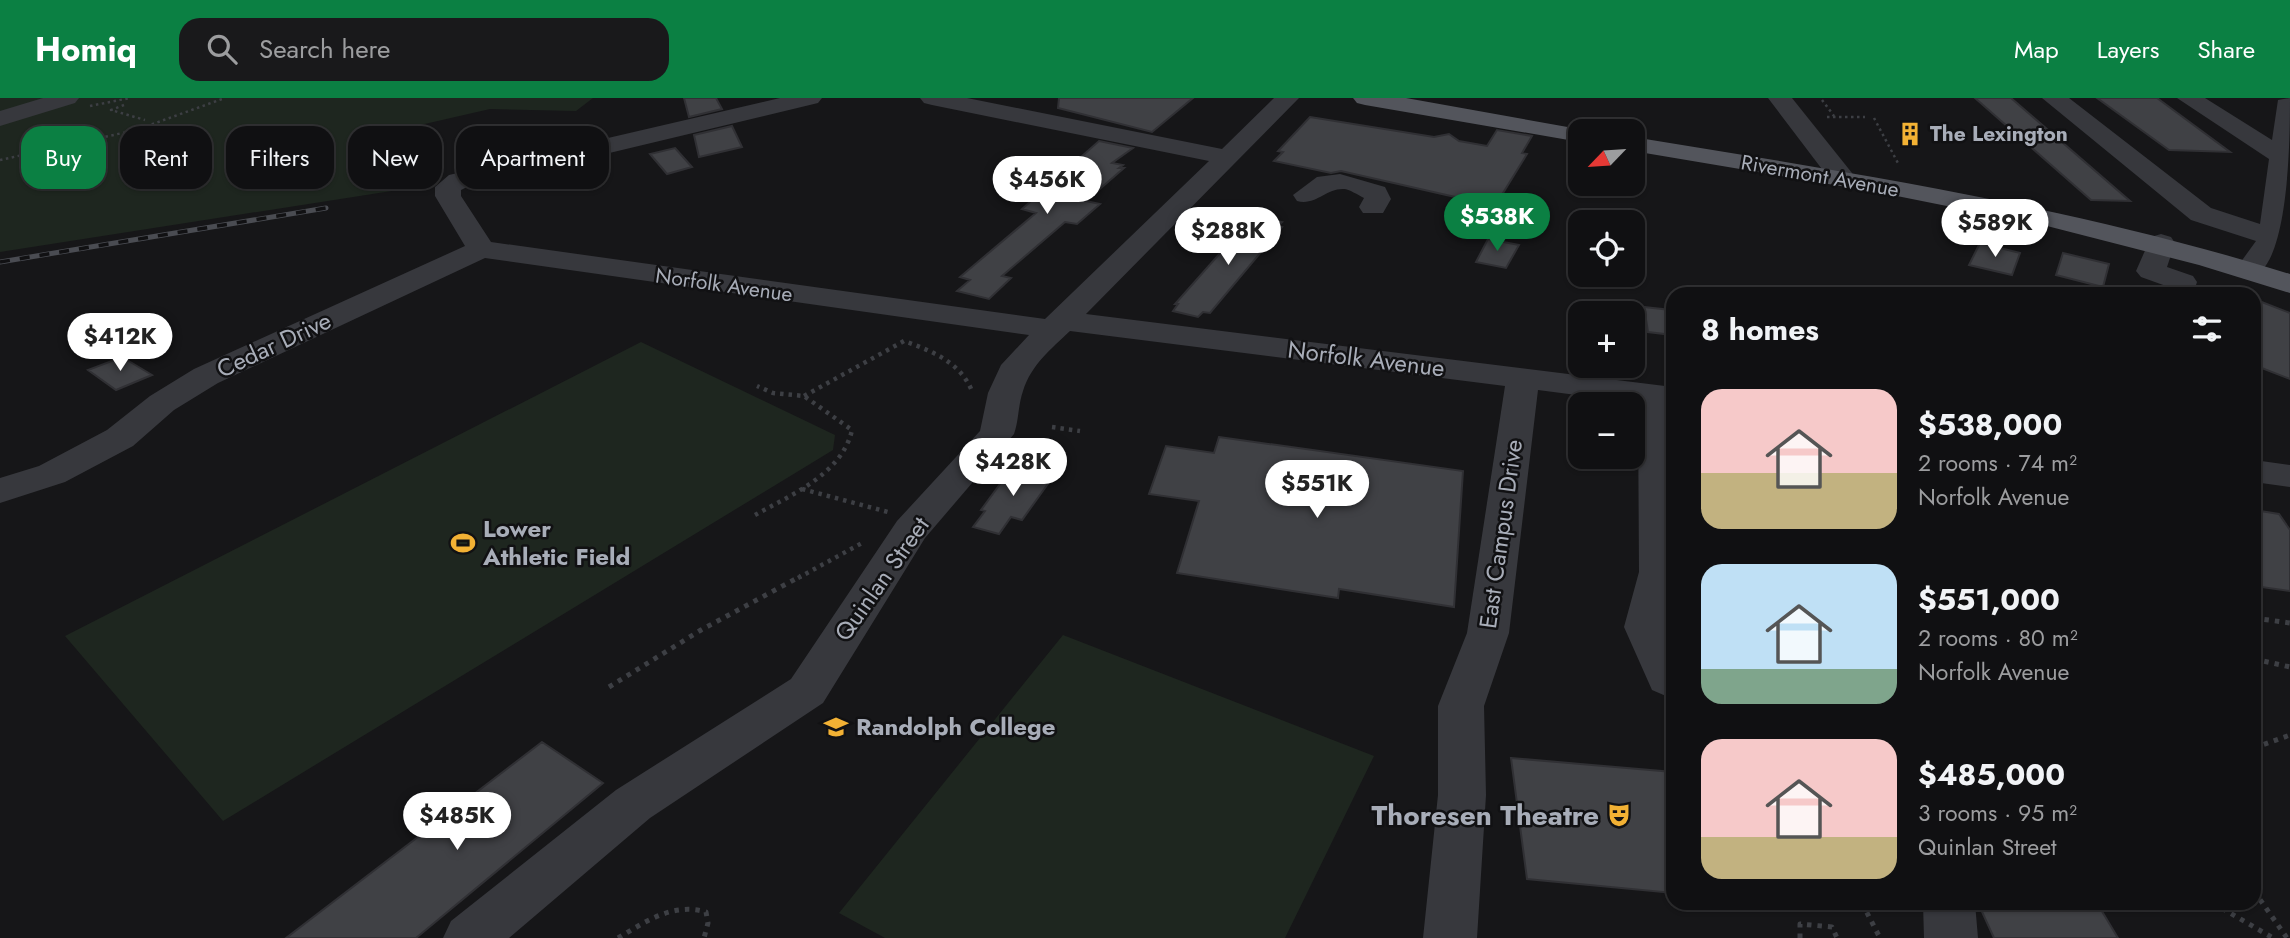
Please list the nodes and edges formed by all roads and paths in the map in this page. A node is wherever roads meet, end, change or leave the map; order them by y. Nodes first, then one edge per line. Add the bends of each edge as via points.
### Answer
1 (67, 98) edge
2 (225, 98) edge
3 (810, 98) edge
4 (932, 98) edge
5 (1287, 98) edge
6 (1365, 98) edge
7 (1780, 98) edge
8 (2054, 98) edge
9 (2189, 98) edge
10 (1822, 100) edge
11 (2290, 100) edge
12 (110, 102) dead end
13 (1822, 117) dead end
14 (1834, 117) junction
15 (1866, 117) dead end
16 (1874, 118) dead end
17 (0, 119) edge
18 (145, 120) dead end
19 (1568, 133) edge
20 (1645, 146) edge
21 (1226, 157) junction
22 (2283, 157) junction
23 (0, 160) edge
24 (1900, 166) dead end
25 (1843, 179) junction
26 (1357, 192) dead end
27 (1306, 195) dead end
28 (2279, 224) edge
29 (2161, 243) junction
30 (481, 249) junction
31 (2250, 270) junction
32 (2290, 284) edge
33 (2180, 287) edge
34 (1055, 325) junction
35 (1523, 378) junction
36 (757, 386) dead end
37 (804, 396) junction
38 (1664, 396) edge
39 (974, 401) dead end
40 (1052, 427) dead end
41 (1080, 431) dead end
42 (2261, 472) edge
43 (2290, 476) edge
44 (801, 488) junction
45 (0, 491) edge
46 (882, 511) dead end
47 (895, 514) dead end
48 (755, 515) dead end
49 (885, 523) dead end
50 (867, 541) dead end
51 (2261, 619) edge
52 (2290, 623) edge
53 (2261, 661) edge
54 (2290, 667) edge
55 (1666, 674) edge
56 (609, 687) dead end
57 (2290, 735) edge
58 (2261, 745) edge
59 (2261, 901) edge
60 (1866, 910) edge
61 (1949, 910) edge
62 (2225, 910) edge
63 (471, 938) edge
64 (618, 938) edge
65 (704, 938) edge
66 (1450, 938) edge
67 (1800, 938) edge
68 (1837, 938) edge
69 (1880, 938) edge
70 (1951, 938) edge
71 (2273, 938) edge
72 (2287, 938) edge

1 - 17 street
2 - 23 path via 136,130
3 - 30 street via 458,181 449,187 448,196
4 - 21 street
5 - 21 street, Quinlan Street
6 - 19 main road
7 - 25 street
8 - 28 street via 2201,214
9 - 22 street
10 - 14 path
11 - 22 street
12 - 18 path via 124,105 111,110
13 - 14 path
14 - 15 path
16 - 24 path
20 - 25 main road, Rivermont Avenue
21 - 34 street, Quinlan Street
22 - 28 street
25 - 29 main road, Rivermont Avenue
26 - 27 street via 1326,183
28 - 31 street via 2262,258
29 - 31 main road, Rivermont Avenue
29 - 33 street via 2151,271 2182,282
30 - 34 street, Norfolk Avenue
30 - 45 street, Cedar Drive via 206,376 162,402 120,438 52,474
31 - 32 main road, Rivermont Avenue
34 - 35 street, Norfolk Avenue via 1376,351
34 - 63 street, Quinlan Street via 1017,365 1004,393 996,434 911,530 807,691 633,804
35 - 38 street, Norfolk Avenue
35 - 66 street, East Campus Drive via 1488,633 1461,706 1462,795
36 - 37 path via 773,393
37 - 39 path via 904,341 944,358 957,369 971,386
37 - 44 path via 852,430 852,443 835,463
38 - 55 street via 1658,572 1645,627
40 - 41 path
42 - 43 street
44 - 46 path
44 - 48 path
47 - 49 path
50 - 56 path via 701,630
51 - 52 path
53 - 54 path
57 - 58 path
59 - 72 path
60 - 69 path
61 - 70 street
62 - 71 path
64 - 65 path via 676,910 695,906 706,912
67 - 68 path via 1800,924 1832,927

